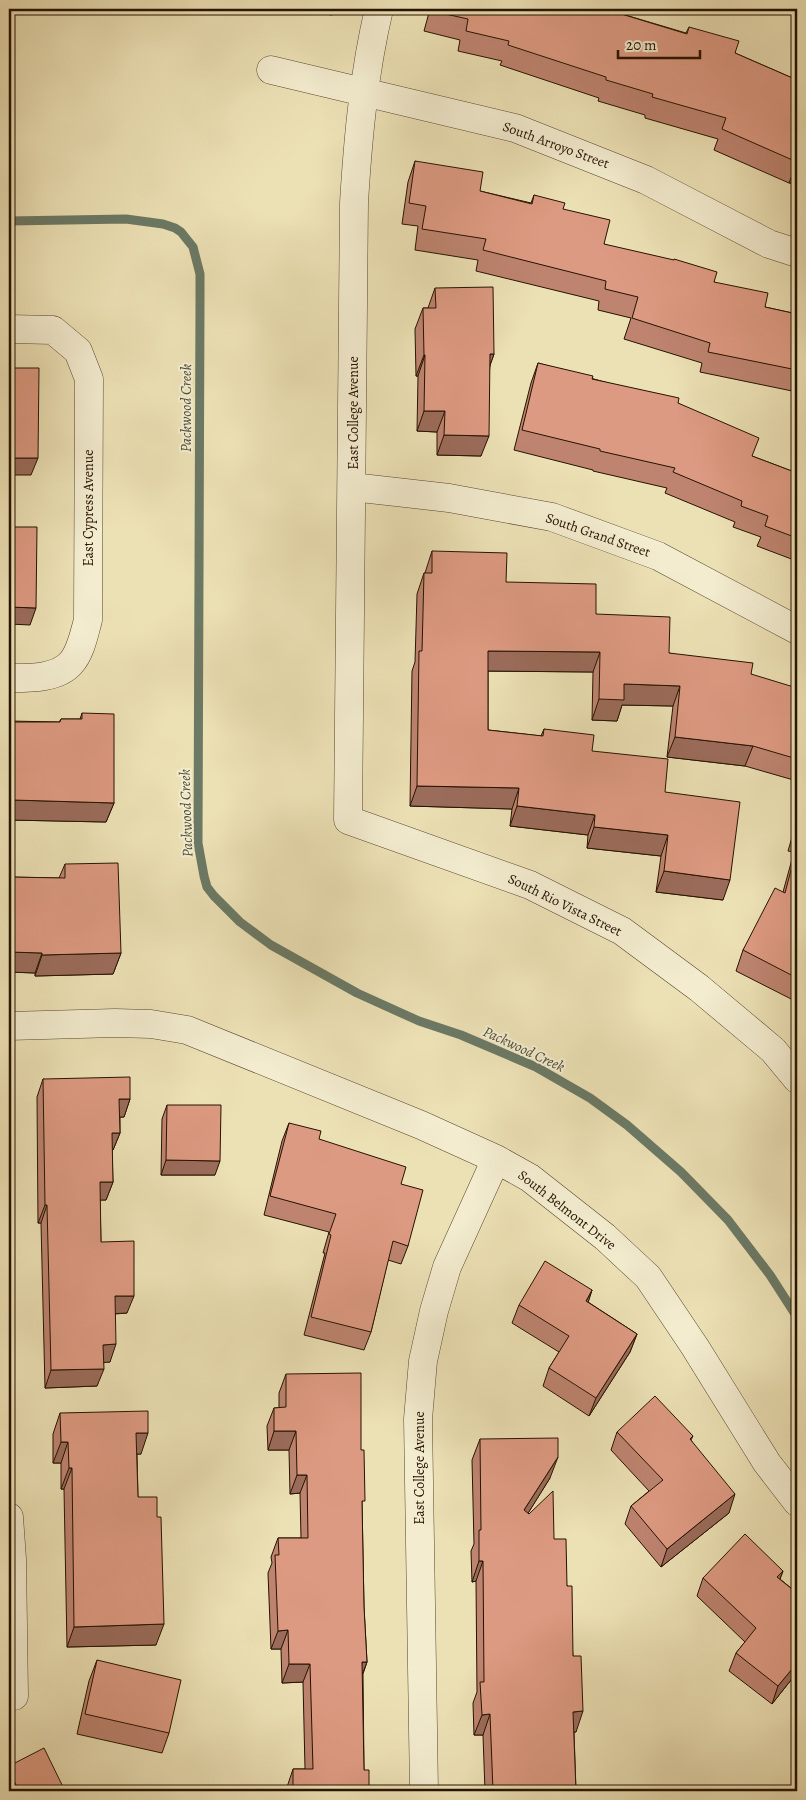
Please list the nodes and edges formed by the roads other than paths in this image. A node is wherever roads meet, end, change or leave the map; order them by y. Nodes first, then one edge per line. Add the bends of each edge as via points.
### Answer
1 (379, 9) edge
2 (271, 70) dead end
3 (364, 92) junction
4 (797, 253) edge
5 (9, 329) edge
6 (352, 487) junction
7 (797, 630) edge
8 (9, 678) edge
9 (348, 820) joint
10 (9, 1026) edge
11 (797, 1078) edge
12 (496, 1159) junction
13 (797, 1502) edge
14 (9, 1517) edge
15 (11, 1696) edge
16 (424, 1791) edge

1 - 3 street, East College Avenue
2 - 3 street, South Arroyo Street
3 - 4 street, South Arroyo Street via 515,128 646,180 769,244
3 - 6 street, East College Avenue via 354,203
5 - 8 street, East Cypress Avenue via 52,330 78,351 89,379 88,620 82,644 71,664 53,674
6 - 7 street, South Grand Street via 449,498 552,517 658,556
6 - 9 street, East College Avenue
9 - 11 street, South Rio Vista Street via 530,885 622,931 699,988 773,1050
10 - 12 street, South Belmont Drive via 115,1023 187,1030
12 - 13 street, South Belmont Drive via 530,1178 648,1277 767,1463
12 - 16 street, East College Avenue via 447,1267 422,1361 418,1419
14 - 15 street via 12,1559

